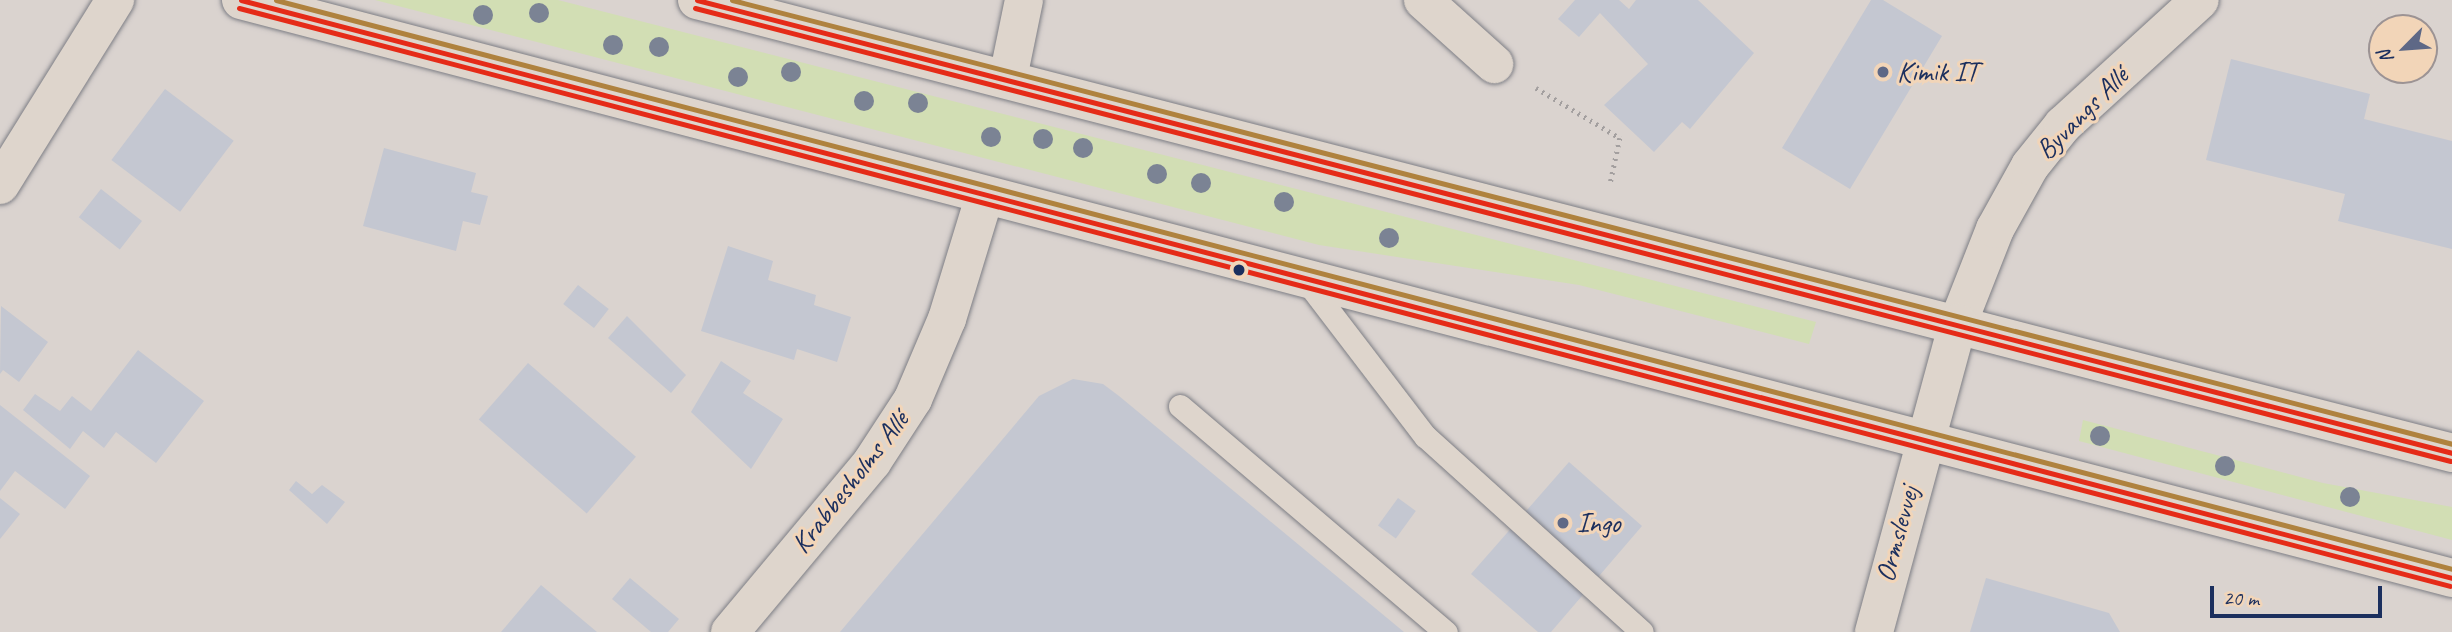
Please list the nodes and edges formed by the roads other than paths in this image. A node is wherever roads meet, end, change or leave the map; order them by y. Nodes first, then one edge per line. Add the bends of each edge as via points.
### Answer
1 (115, 0) edge
2 (241, 0) edge
3 (697, 0) edge
4 (1024, 0) edge
5 (1423, 0) edge
6 (2200, 0) edge
7 (1494, 64) road end
8 (1008, 78) junction
9 (0, 185) edge
10 (984, 198) junction
11 (1304, 278) junction
12 (1958, 323) junction
13 (1180, 406) dead end
14 (1923, 436) junction
15 (2452, 453) edge
16 (2452, 578) edge
17 (730, 632) edge
18 (1446, 632) edge
19 (1642, 632) edge
20 (1874, 632) edge

1 - 9 street
2 - 10 street
3 - 8 street
4 - 8 street
5 - 7 street
6 - 12 street, Byvangs Allé via 2063,125 2030,166 1995,229
8 - 12 street
10 - 11 street
10 - 17 street, Krabbesholms Allé via 947,319 913,399 872,462
11 - 14 street
11 - 19 lane via 1425,436
12 - 14 street, Byvangs Allé
12 - 15 street
13 - 18 lane
14 - 16 street
14 - 20 street, Ormslevvej

